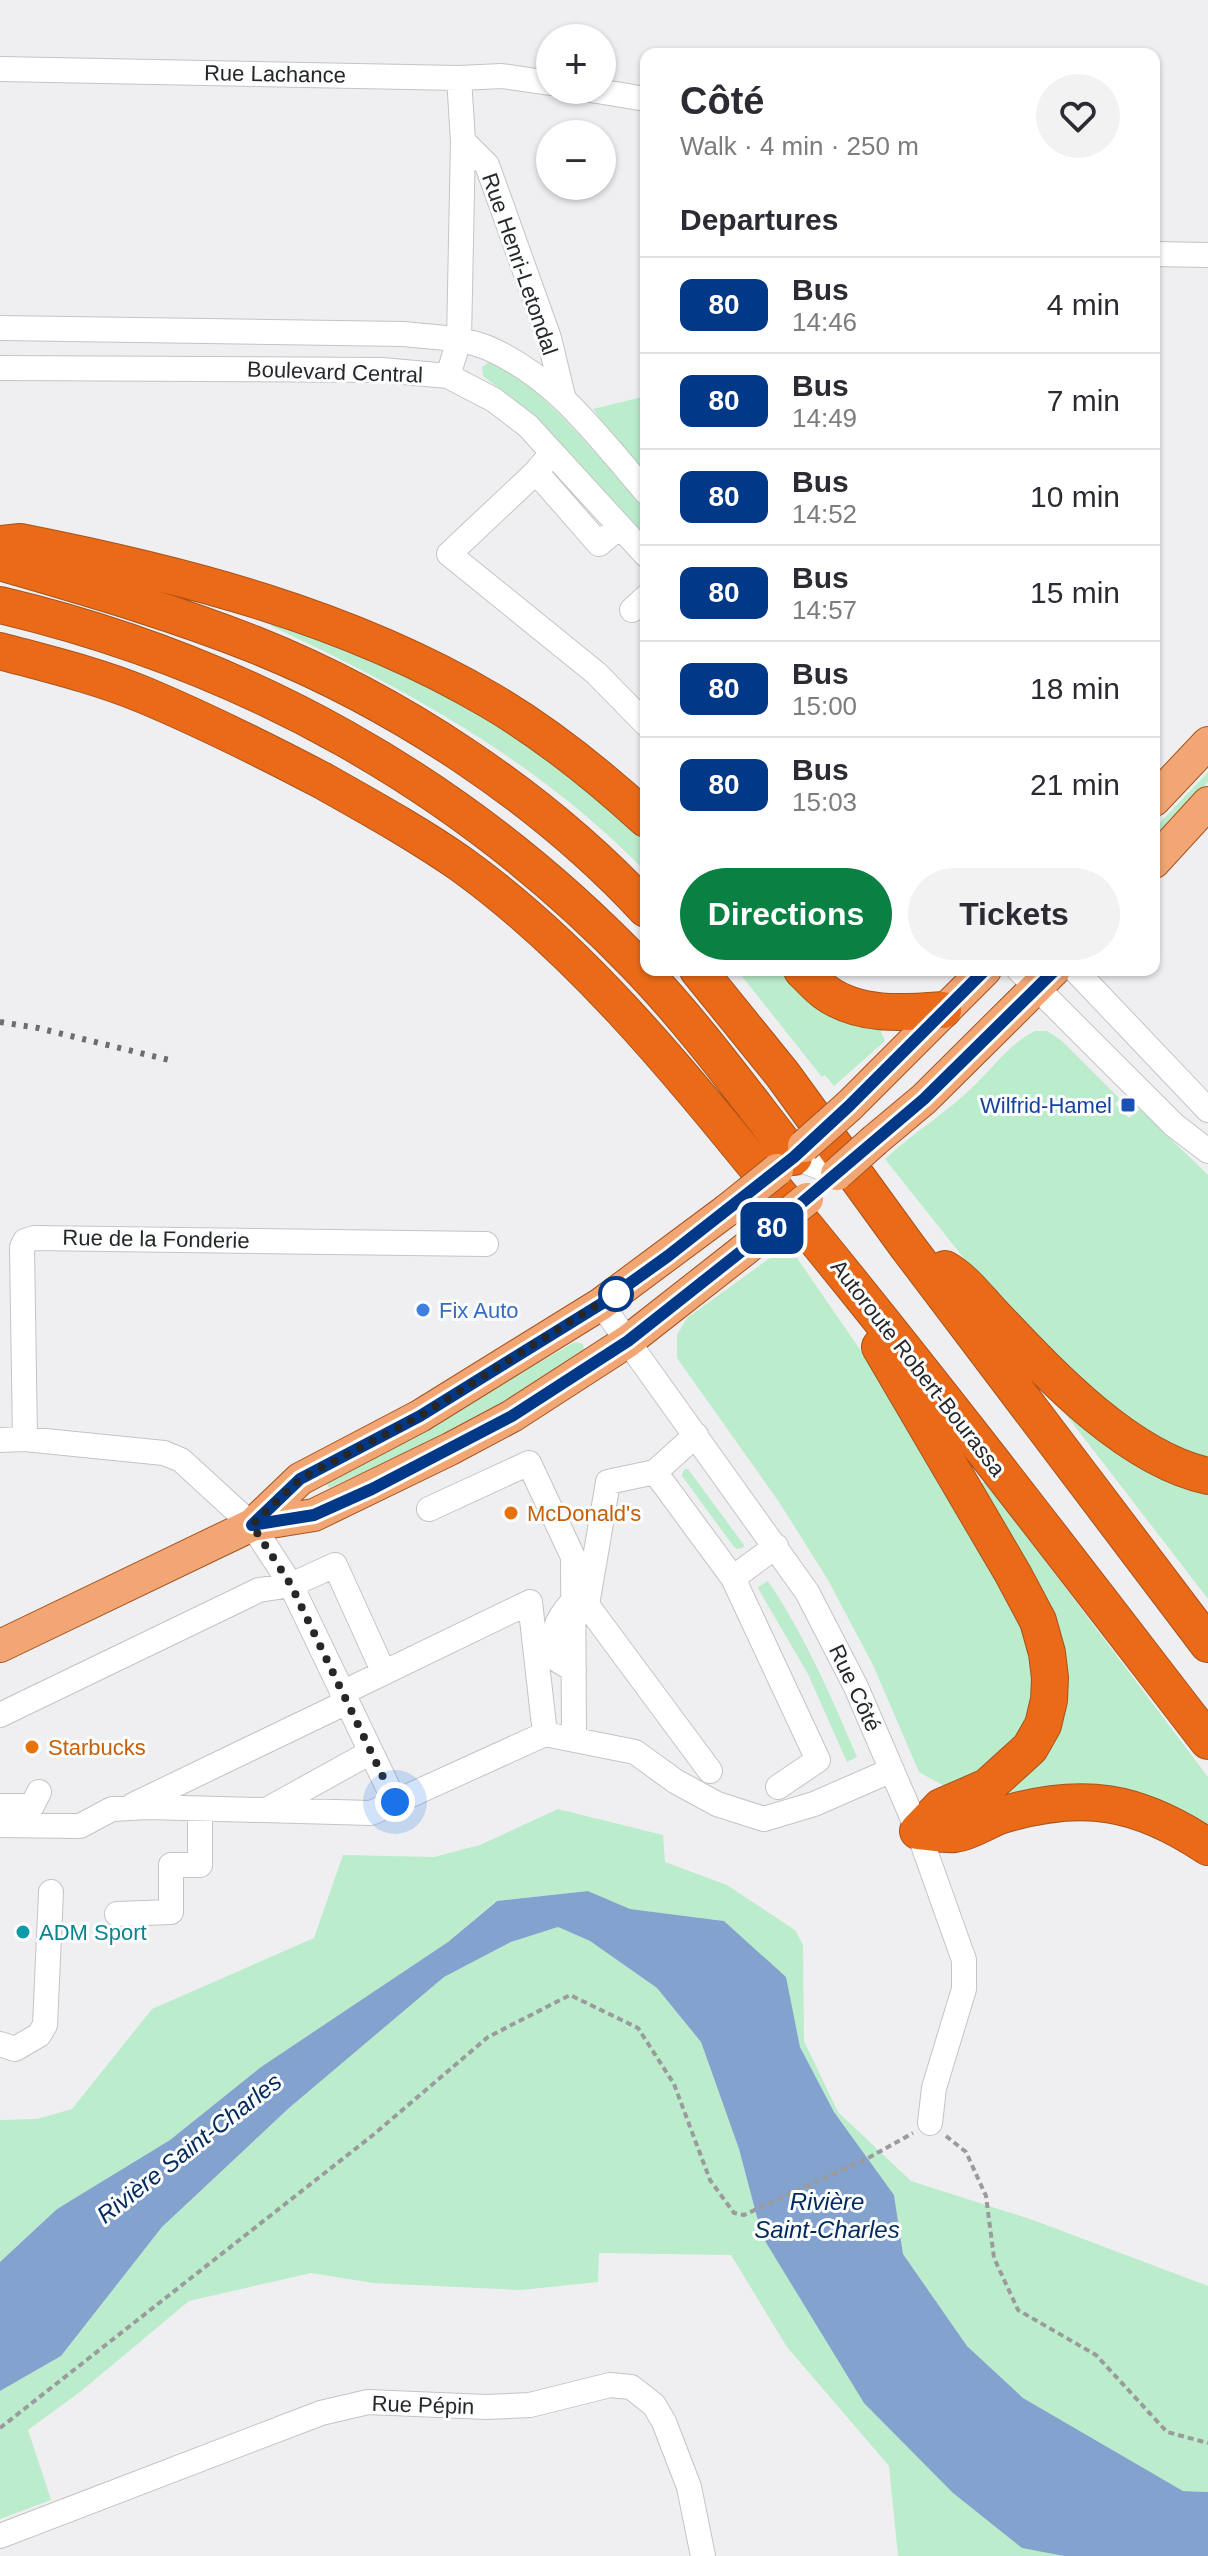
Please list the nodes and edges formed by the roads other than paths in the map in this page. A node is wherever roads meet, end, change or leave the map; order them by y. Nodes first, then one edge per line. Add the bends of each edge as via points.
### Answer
1 (0, 69) edge
2 (459, 78) junction
3 (536, 81) edge
4 (616, 94) edge
5 (640, 98) edge
6 (463, 141) junction
7 (1160, 254) edge
8 (1208, 255) edge
9 (0, 328) edge
10 (459, 340) junction
11 (0, 368) edge
12 (448, 376) junction
13 (563, 396) junction
14 (553, 453) junction
15 (536, 472) junction
16 (640, 485) edge
17 (619, 527) junction
18 (0, 544) edge
19 (640, 549) edge
20 (0, 562) edge
21 (0, 605) edge
22 (0, 651) edge
23 (640, 718) edge
24 (1208, 743) edge
25 (1160, 794) edge
26 (1208, 803) edge
27 (640, 813) edge
28 (1160, 855) edge
29 (640, 903) edge
30 (640, 968) edge
31 (647, 976) edge
32 (703, 976) edge
33 (809, 976) edge
34 (979, 976) edge
35 (1037, 976) edge
36 (1081, 976) edge
37 (943, 1010) junction
38 (1208, 1110) edge
39 (785, 1145) junction
40 (1208, 1151) edge
41 (837, 1174) junction
42 (486, 1244) dead end
43 (907, 1246) junction
44 (832, 1259) junction
45 (601, 1304) junction
46 (628, 1341) junction
47 (696, 1435) junction
48 (25, 1439) junction
49 (0, 1440) edge
50 (655, 1472) junction
51 (1208, 1476) edge
52 (429, 1509) dead end
53 (252, 1525) junction
54 (776, 1546) junction
55 (733, 1578) junction
56 (291, 1585) junction
57 (1208, 1644) edge
58 (0, 1646) edge
59 (384, 1673) junction
60 (345, 1698) junction
61 (0, 1715) edge
62 (545, 1734) junction
63 (574, 1739) junction
64 (1208, 1741) edge
65 (371, 1752) junction
66 (892, 1770) junction
67 (710, 1771) dead end
68 (778, 1787) dead end
69 (39, 1792) dead end
70 (395, 1802) junction
71 (0, 1806) edge
72 (126, 1809) junction
73 (200, 1809) junction
74 (265, 1810) junction
75 (0, 1825) edge
76 (918, 1831) junction
77 (1208, 1847) edge
78 (51, 1892) dead end
79 (117, 1914) dead end
80 (0, 2044) edge
81 (930, 2123) road end
82 (0, 2536) edge
83 (703, 2556) edge

1 - 2 street, Rue Lachance
2 - 3 street, Rue Lachance
2 - 6 street, Rue Henri-Letondal
4 - 5 street
6 - 10 street, Rue Henri-Letondal
6 - 13 street, Rue Henri-Letondal via 487,165 549,338
7 - 8 street
9 - 10 street, Boulevard Central via 403,334
10 - 12 street, Rue Henri-Letondal
10 - 13 street, Boulevard Central via 487,347
11 - 12 street, Boulevard Central via 382,370
12 - 14 street, Boulevard Central via 510,410
13 - 16 street, Boulevard Central
14 - 15 street
14 - 17 street, Boulevard Central
15 - 17 street via 599,544
15 - 23 street via 449,554 596,673
17 - 19 street, Boulevard Central
18 - 27 highway via 20,542 147,569 279,606 345,631 491,701 559,746
20 - 29 highway via 123,597 241,639 383,708 509,787
21 - 30 highway via 99,631 239,685 346,737 514,850
22 - 44 highway, Autoroute Robert-Bourassa via 141,694 219,728 365,804 461,865 509,902 620,1007
24 - 25 main road
26 - 28 main road
31 - 39 highway
32 - 43 highway via 783,1075
33 - 37 highway via 827,993 859,1008 899,1013
34 - 37 main road
35 - 40 street via 1174,1125
35 - 41 main road, bridge via 924,1099
36 - 38 street
37 - 39 main road, bridge via 849,1106
39 - 41 street
39 - 45 main road, bridge via 726,1211
41 - 46 main road, bridge
42 - 48 street, Rue de la Fonderie via 25,1241
43 - 51 highway via 956,1275 1118,1431 1161,1458
43 - 57 highway
44 - 64 highway, Autoroute Robert-Bourassa
44 - 76 highway via 1013,1574 1038,1621 1047,1653 1049,1700 1030,1748 987,1787 941,1807
45 - 46 street, Rue Côté
45 - 53 main road via 420,1416 300,1479
46 - 47 street, Rue Côté
46 - 53 main road via 512,1416 372,1489 314,1515
47 - 50 street
47 - 54 street, Rue Côté
48 - 49 street
48 - 53 street via 164,1453 181,1460
50 - 55 street
50 - 67 street via 608,1482 587,1605
52 - 63 street via 529,1463 573,1557
53 - 56 street
53 - 58 main road
54 - 55 street
54 - 66 street, Rue Côté via 835,1643
55 - 68 street via 818,1760
56 - 59 street via 335,1565
56 - 60 street
56 - 61 street via 259,1590
59 - 60 street
59 - 62 street via 530,1602
60 - 65 street
60 - 72 street
62 - 63 street
62 - 70 street
63 - 66 street via 635,1752 717,1804 764,1819
65 - 70 street
65 - 74 street
66 - 76 street, Rue Côté
69 - 71 street via 32,1806
70 - 74 street via 371,1813
72 - 73 street
72 - 75 street via 112,1809 80,1826
73 - 74 street
73 - 79 street via 200,1865 171,1865 171,1912
76 - 77 highway via 957,1834 1038,1807 1102,1802 1163,1820
76 - 81 street, Rue Côté via 964,1960 964,1989 934,2088
78 - 80 street via 45,2025 39,2035 15,2049
82 - 83 street, Rue Pépin via 321,2413 368,2402 530,2405 610,2385 631,2387 646,2397 664,2422 689,2487

